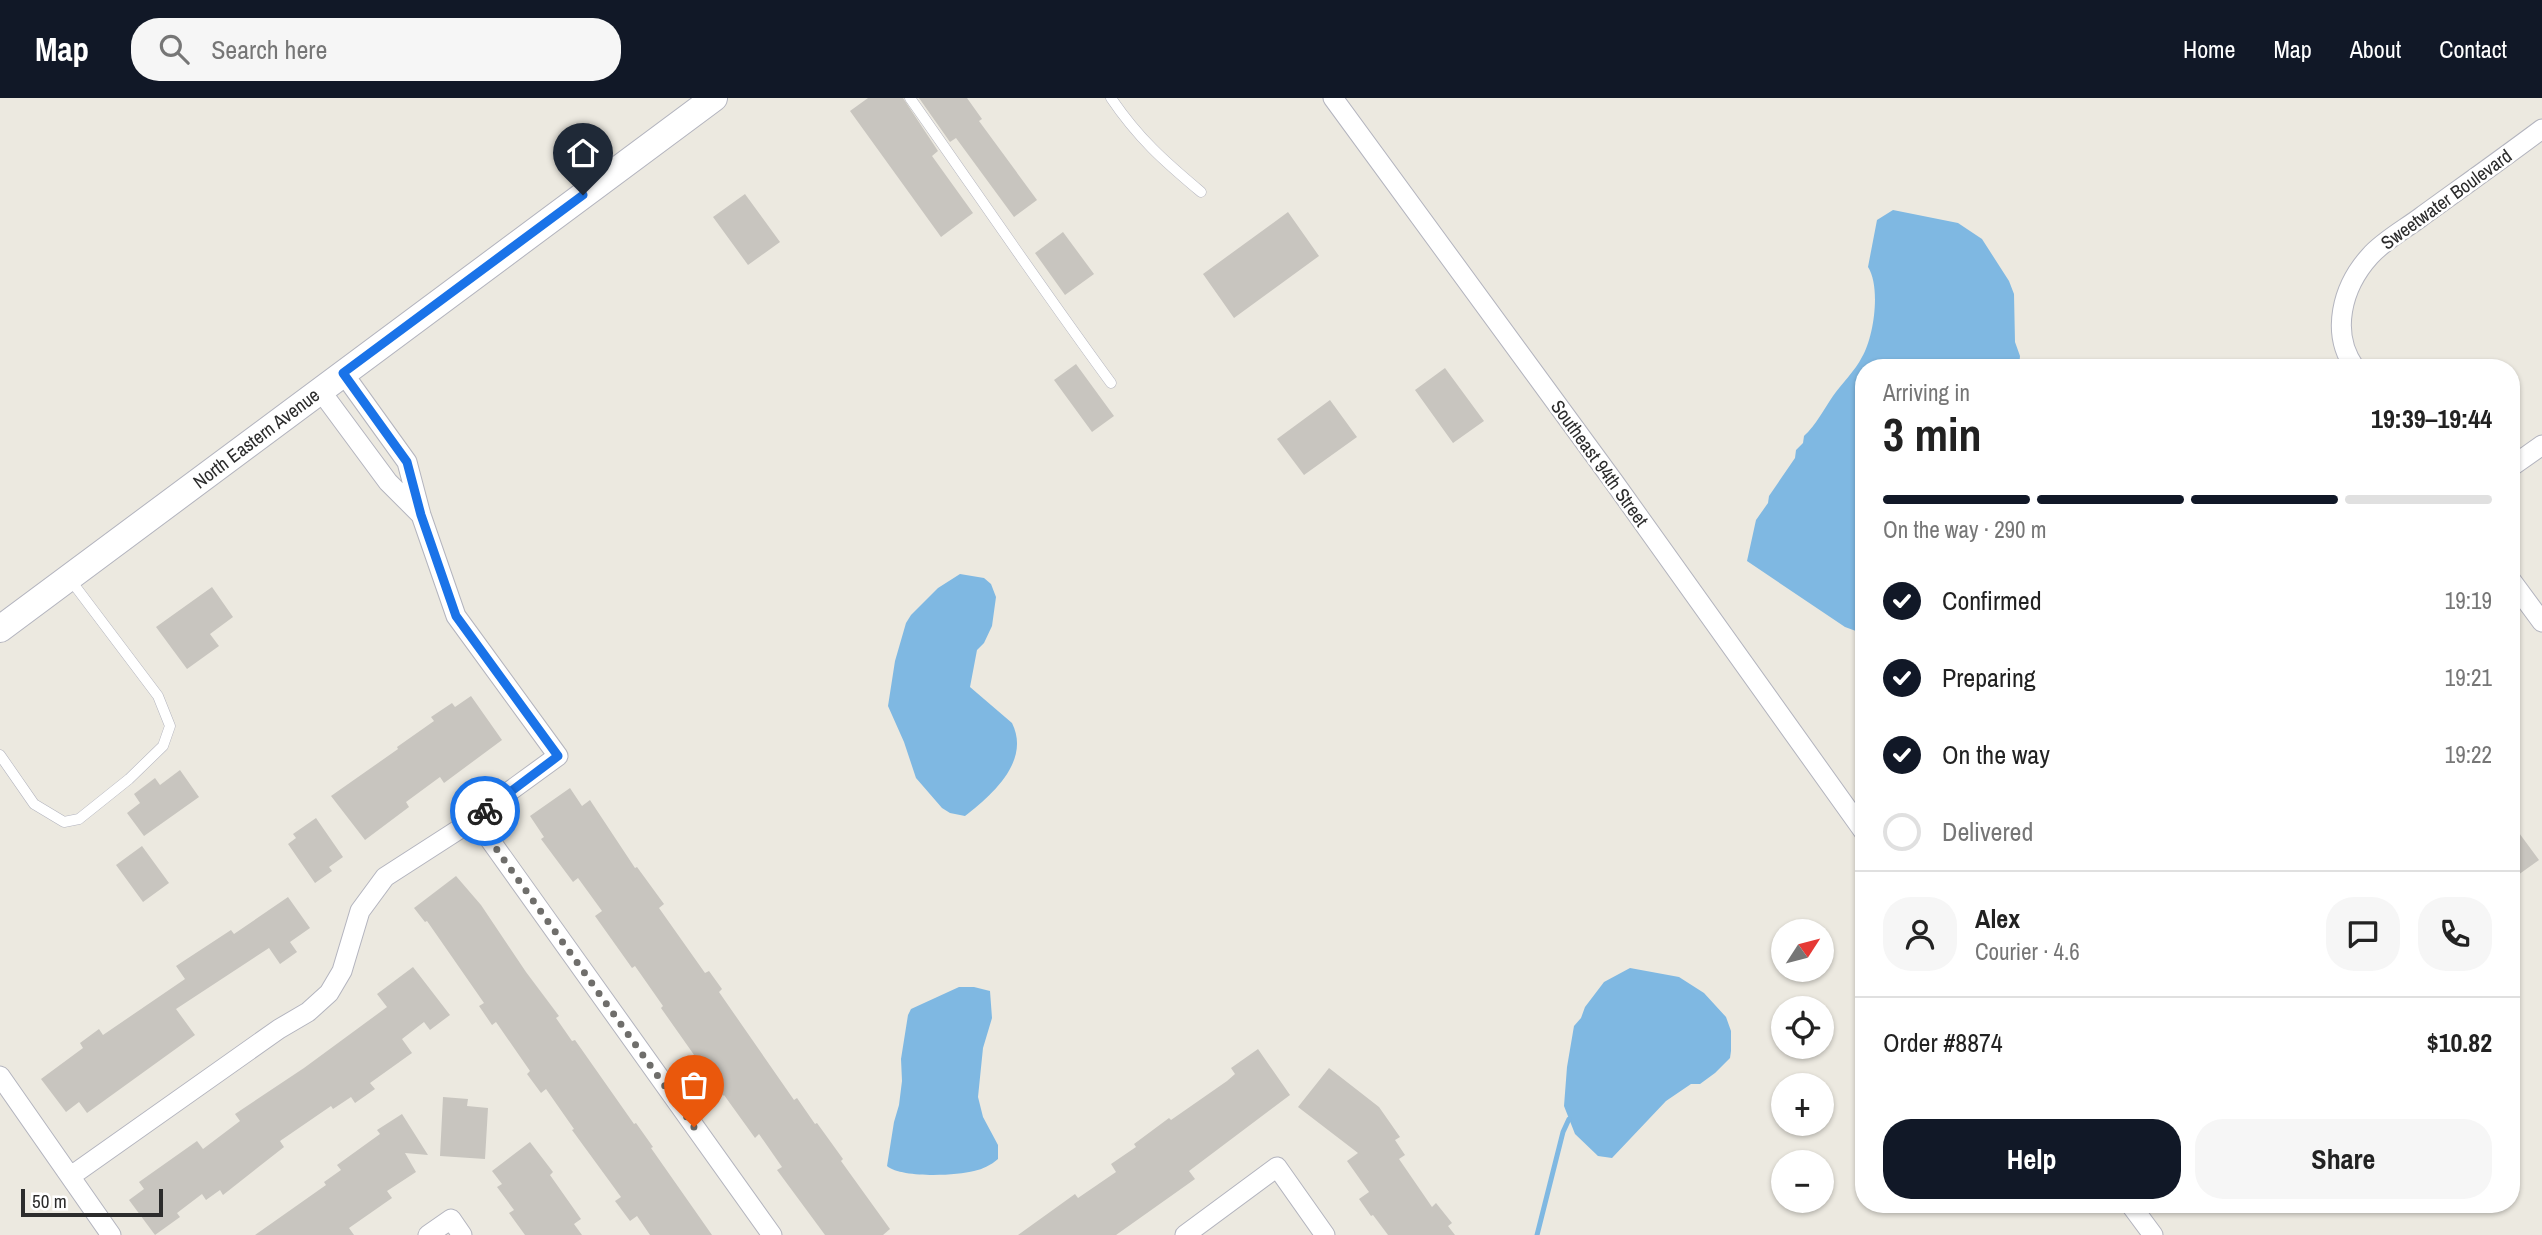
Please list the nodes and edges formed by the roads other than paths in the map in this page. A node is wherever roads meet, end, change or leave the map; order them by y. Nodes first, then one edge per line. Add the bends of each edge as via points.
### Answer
1 (714, 98) edge
2 (910, 98) edge
3 (1111, 98) edge
4 (1333, 98) edge
5 (2542, 130) edge
6 (1201, 192) dead end
7 (2349, 359) edge
8 (343, 373) junction
9 (1111, 383) dead end
10 (320, 390) junction
11 (2542, 445) edge
12 (2520, 461) edge
13 (421, 515) junction
14 (69, 578) junction
15 (2520, 592) edge
16 (2542, 622) edge
17 (0, 629) edge
18 (0, 755) edge
19 (475, 819) junction
20 (1855, 819) edge
21 (0, 1076) edge
22 (71, 1176) junction
23 (2137, 1213) edge
24 (111, 1235) edge
25 (428, 1235) edge
26 (462, 1235) edge
27 (772, 1235) edge
28 (1185, 1235) edge
29 (1325, 1235) edge
30 (2153, 1235) edge

1 - 8 main road, North Eastern Avenue
2 - 9 lane
3 - 6 lane via 1155,154
4 - 20 street, Southeast 94th Street
5 - 7 street, Sweetwater Boulevard via 2370,254 2347,292 2342,312 2340,333
8 - 10 main road, North Eastern Avenue
8 - 13 street via 407,462
10 - 13 street via 388,482
10 - 14 main road, North Eastern Avenue
11 - 12 street
13 - 19 street via 456,616 558,756
14 - 17 main road, North Eastern Avenue
14 - 18 lane via 158,696 170,726 163,746 79,819 64,822 34,804
15 - 16 street
19 - 22 street via 385,877 360,911 342,971 329,993 308,1012
19 - 27 street
21 - 22 street
22 - 24 street
23 - 30 street
25 - 26 street via 451,1219
28 - 29 street via 1277,1167

